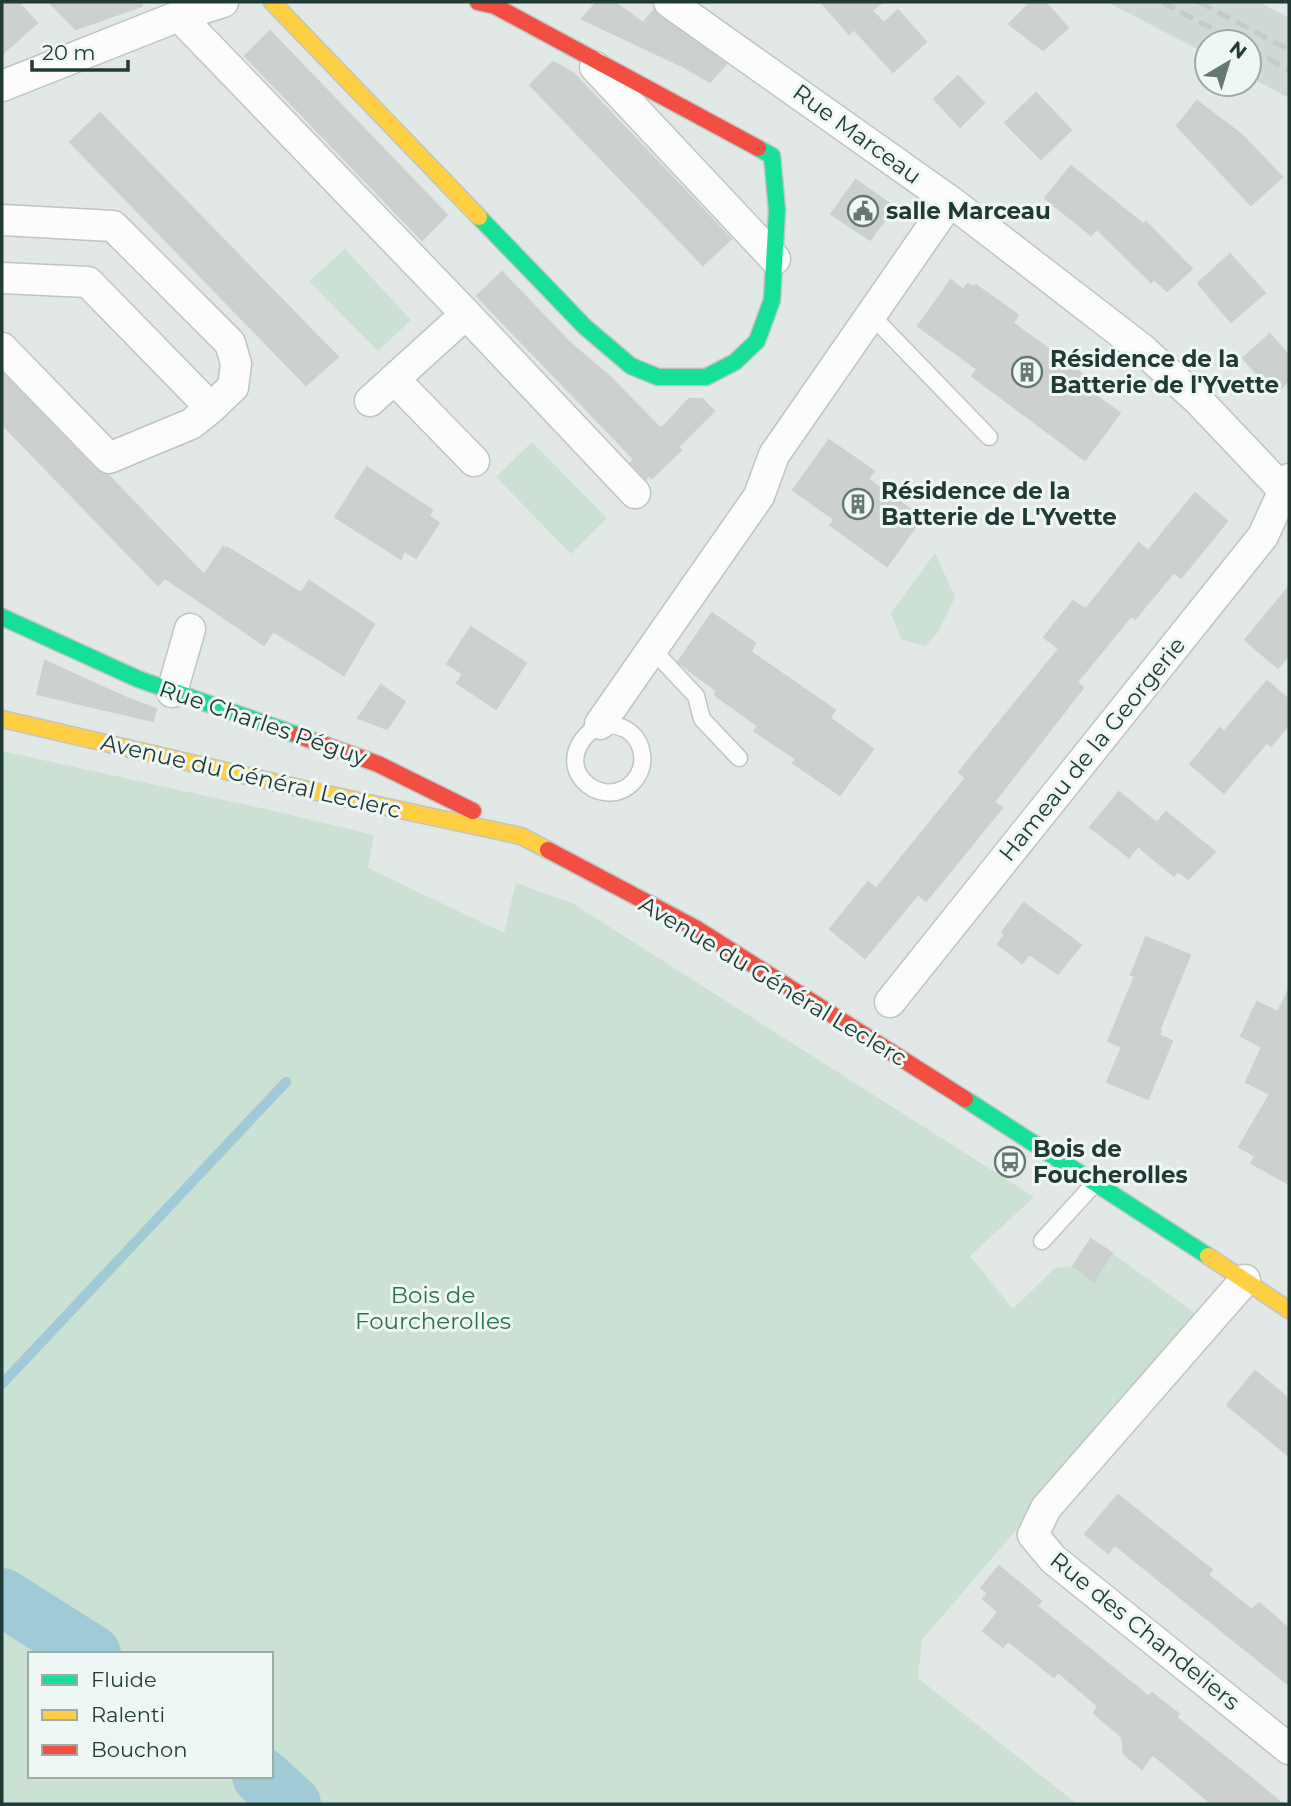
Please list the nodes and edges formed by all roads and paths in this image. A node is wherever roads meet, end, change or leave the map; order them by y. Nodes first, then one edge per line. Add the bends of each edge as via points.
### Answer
1 (223, 2) edge
2 (272, 2) edge
3 (478, 2) edge
4 (669, 2) edge
5 (179, 16) junction
6 (580, 52) junction
7 (2, 86) edge
8 (950, 201) junction
9 (2, 220) edge
10 (775, 259) junction
11 (2, 278) edge
12 (466, 314) junction
13 (871, 315) junction
14 (2, 348) edge
15 (394, 379) junction
16 (370, 401) dead end
17 (211, 408) junction
18 (989, 437) dead end
19 (474, 461) dead end
20 (1287, 488) edge
21 (635, 493) dead end
22 (2, 617) edge
23 (190, 629) dead end
24 (652, 649) junction
25 (172, 692) junction
26 (2, 719) edge
27 (600, 724) junction
28 (739, 758) dead end
29 (521, 836) junction
30 (890, 1002) dead end
31 (1096, 1182) junction
32 (1042, 1241) dead end
33 (1245, 1280) junction
34 (1289, 1311) edge
35 (1289, 1749) edge

1 - 5 street
2 - 10 street via 585,327 631,366 658,377 706,377 735,362 757,341 772,300
3 - 6 street via 495,6
4 - 8 street, Rue Marceau
5 - 7 street
5 - 12 street
6 - 10 street
6 - 10 street via 772,156
8 - 13 street
8 - 20 street, Rue Marceau via 1142,349
9 - 17 street via 113,226 230,343 236,364 233,387
11 - 17 street via 88,282
12 - 15 street
12 - 21 street
13 - 18 lane
13 - 24 street via 774,455 759,496
14 - 17 street via 109,458 191,424
15 - 16 street
15 - 19 street
20 - 30 street, Hameau de la Georgerie via 1263,536
22 - 25 street, Rue Charles Péguy
23 - 25 street
24 - 27 street
24 - 28 lane via 696,696 702,719
25 - 29 street, Rue Charles Péguy via 378,764
26 - 29 street, Avenue du Général Leclerc
27 - 27 lane via 580,741 575,761 584,781 593,788 615,792 626,788 640,772 642,750 629,731
29 - 31 street, Avenue du Général Leclerc via 697,929
31 - 32 lane
31 - 33 street, Avenue du Général Leclerc
33 - 34 street, Avenue du Général Leclerc
33 - 35 street, Rue des Chandeliers via 1046,1508 1033,1535 1052,1559

